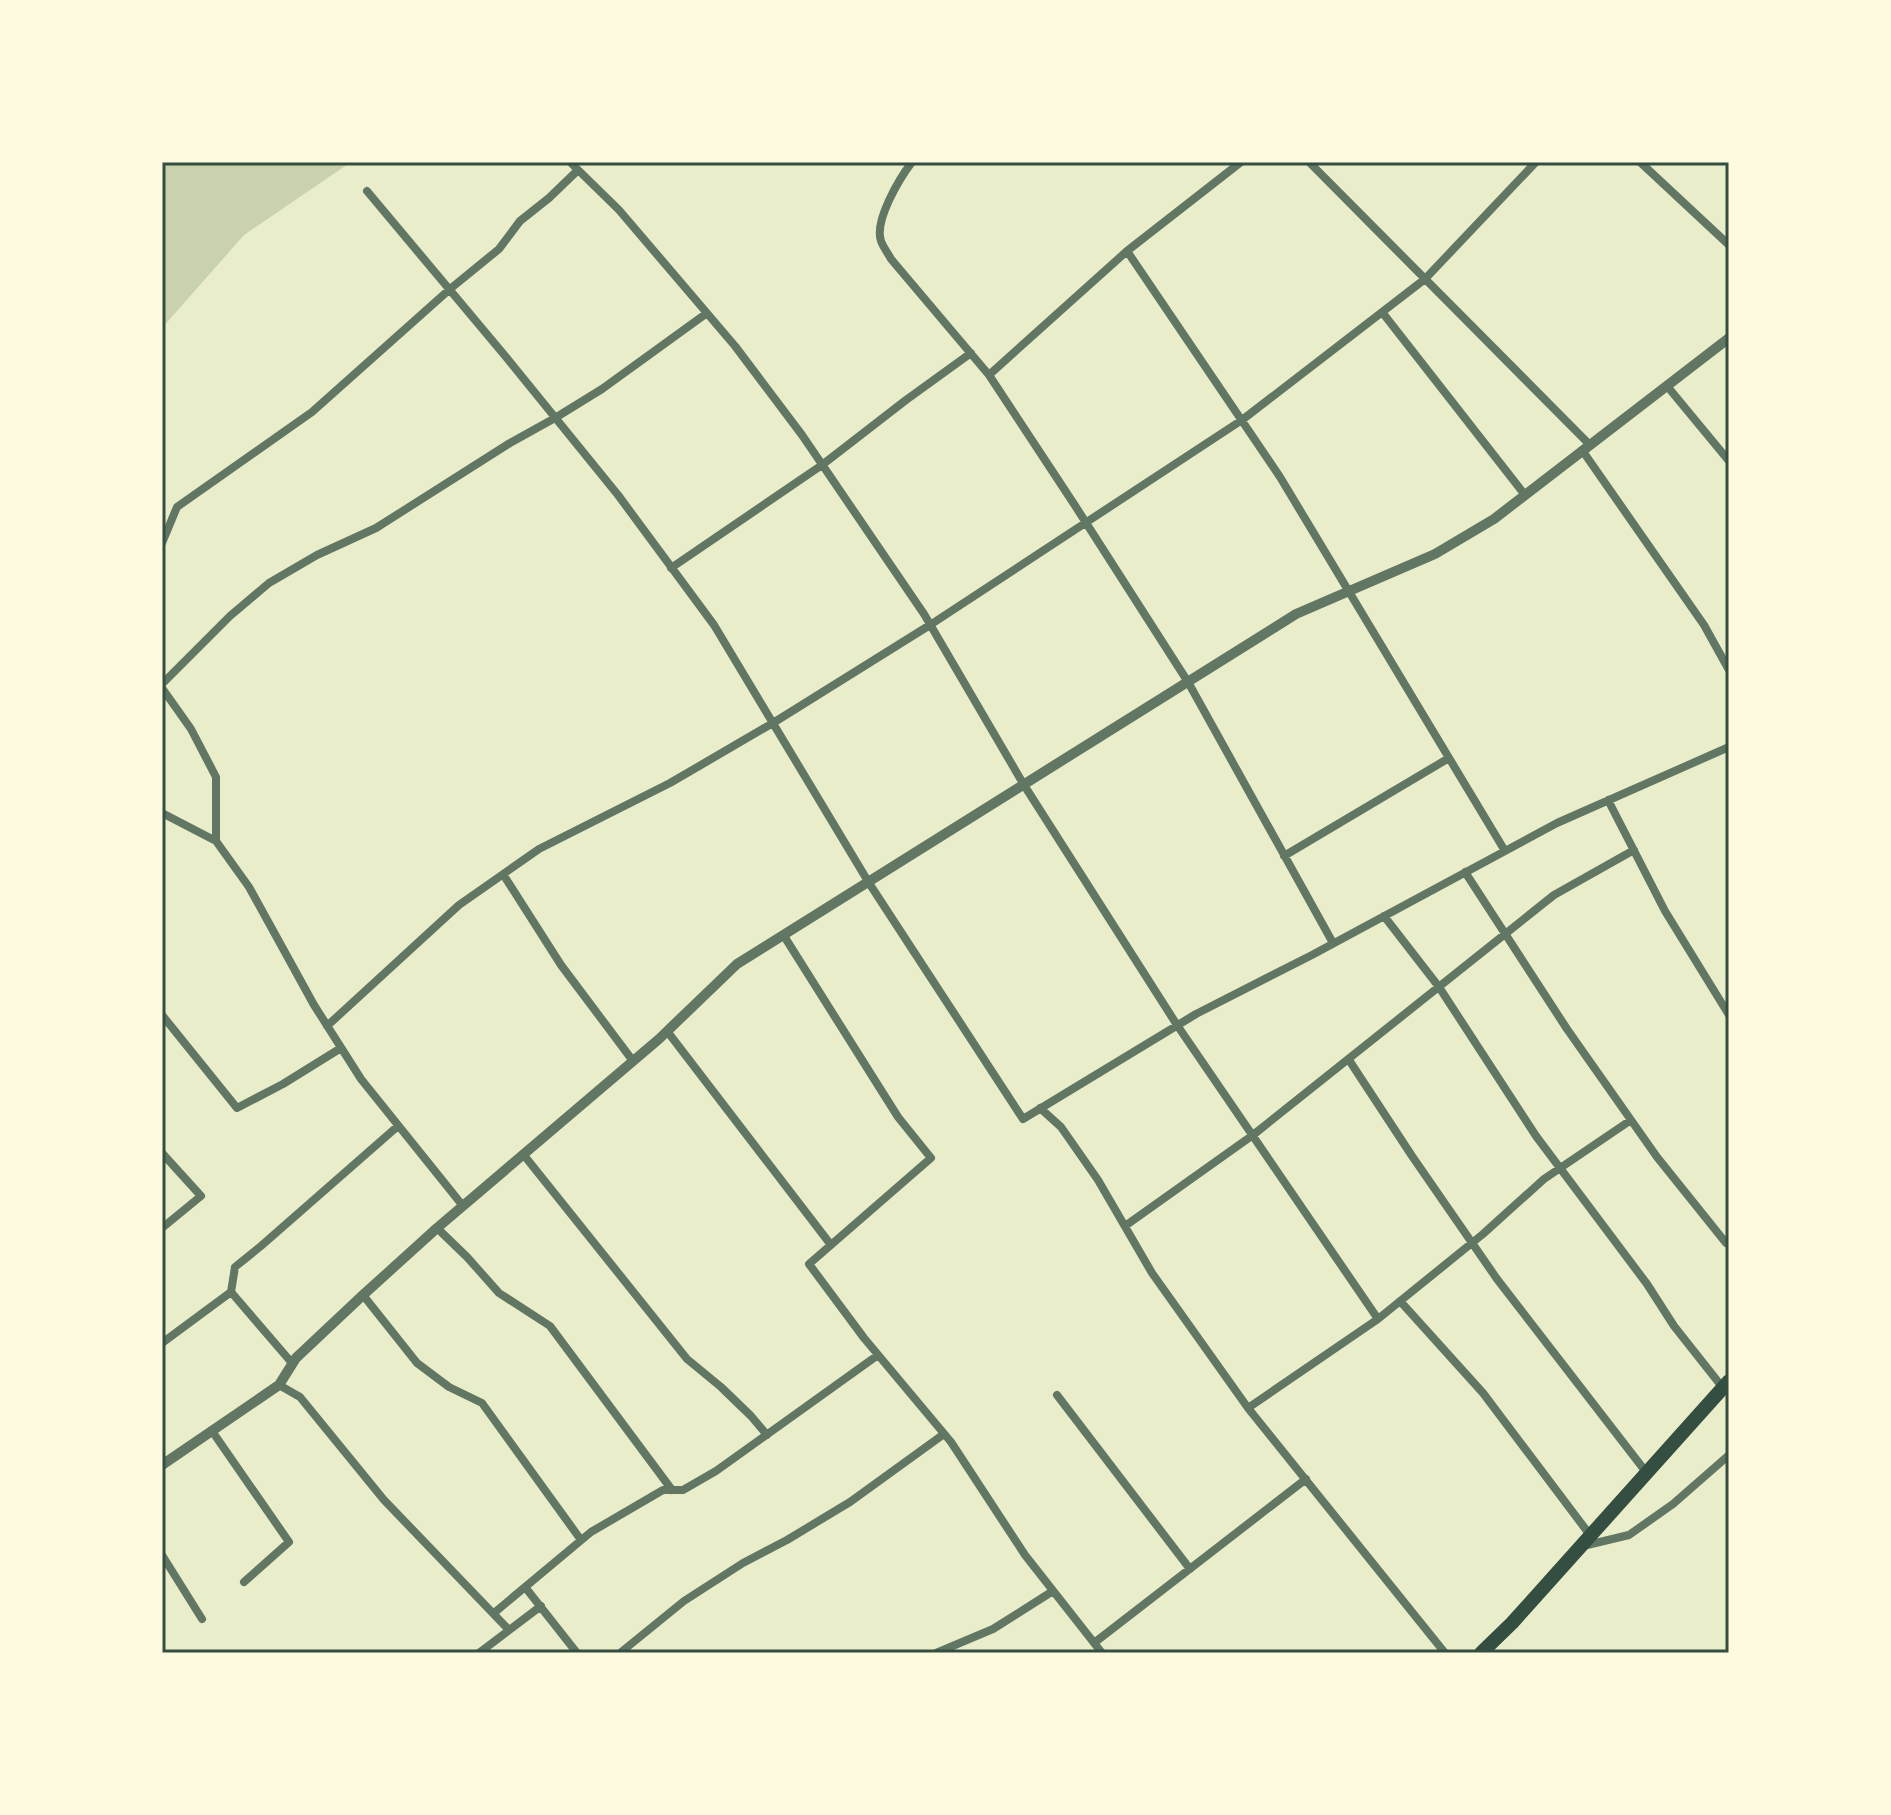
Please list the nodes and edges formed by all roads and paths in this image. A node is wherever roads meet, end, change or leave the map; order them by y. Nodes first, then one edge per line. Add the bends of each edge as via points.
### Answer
1 (570, 162) edge
2 (911, 162) edge
3 (1241, 162) edge
4 (1309, 162) edge
5 (1536, 162) edge
6 (1640, 162) edge
7 (578, 170) junction
8 (367, 191) dead end
9 (1729, 245) edge
10 (1127, 251) junction
11 (1425, 279) junction
12 (450, 289) junction
13 (1382, 312) junction
14 (707, 313) junction
15 (1729, 338) edge
16 (971, 353) junction
17 (989, 375) junction
18 (1667, 386) junction
19 (555, 418) junction
20 (1242, 420) junction
21 (1586, 448) junction
22 (1729, 461) edge
23 (822, 465) junction
24 (1525, 495) junction
25 (1086, 522) junction
26 (162, 543) edge
27 (671, 568) junction
28 (1350, 591) junction
29 (930, 625) junction
30 (1729, 670) edge
31 (1188, 682) junction
32 (162, 686) edge
33 (773, 723) junction
34 (1729, 747) edge
35 (1449, 758) junction
36 (1024, 785) junction
37 (1608, 800) junction
38 (162, 813) edge
39 (216, 841) junction
40 (1634, 850) junction
41 (1505, 851) junction
42 (1284, 856) junction
43 (1465, 872) junction
44 (503, 874) junction
45 (869, 883) junction
46 (1384, 916) junction
47 (1505, 933) junction
48 (784, 936) junction
49 (1333, 943) junction
50 (1439, 987) junction
51 (162, 1015) edge
52 (1729, 1015) edge
53 (1177, 1025) junction
54 (327, 1026) junction
55 (667, 1031) junction
56 (341, 1048) junction
57 (1349, 1060) junction
58 (633, 1061) junction
59 (1040, 1108) junction
60 (1631, 1120) junction
61 (398, 1126) junction
62 (1253, 1135) junction
63 (162, 1153) edge
64 (523, 1154) junction
65 (1560, 1169) junction
66 (463, 1206) junction
67 (1125, 1226) junction
68 (162, 1228) edge
69 (437, 1228) junction
70 (1471, 1243) junction
71 (1726, 1243) dead end
72 (831, 1245) junction
73 (231, 1292) junction
74 (363, 1295) junction
75 (1400, 1301) junction
76 (1378, 1319) junction
77 (162, 1343) edge
78 (878, 1355) junction
79 (292, 1363) junction
80 (1726, 1384) edge
81 (279, 1385) junction
82 (1057, 1395) dead end
83 (1248, 1408) junction
84 (212, 1431) junction
85 (944, 1434) junction
86 (767, 1435) junction
87 (1729, 1455) edge
88 (162, 1465) edge
89 (1646, 1472) junction
90 (1306, 1479) junction
91 (672, 1490) junction
92 (581, 1540) junction
93 (1584, 1541) junction
94 (162, 1555) edge
95 (1190, 1569) junction
96 (244, 1582) dead end
97 (525, 1587) junction
98 (1053, 1591) junction
99 (541, 1606) junction
100 (494, 1613) junction
101 (202, 1619) dead end
102 (509, 1630) junction
103 (1094, 1643) junction
104 (479, 1653) edge
105 (577, 1653) edge
106 (620, 1653) edge
107 (936, 1653) edge
108 (1102, 1653) edge
109 (1445, 1653) edge
110 (1481, 1653) edge

1 - 7 street
2 - 16 street via 889,201 880,239
3 - 10 street
4 - 11 street
5 - 11 street
6 - 9 street
7 - 12 street via 520,221 499,249
7 - 14 street
8 - 12 street
10 - 17 street
10 - 20 street
11 - 13 street
11 - 21 street
12 - 19 street
12 - 26 street via 312,412 177,507
13 - 20 street
13 - 24 street
14 - 19 street
14 - 23 street
15 - 18 street
16 - 17 street
16 - 23 street
17 - 25 street
18 - 21 street
18 - 22 street
19 - 27 street
19 - 32 street via 376,528 269,583
20 - 25 street
20 - 28 street
21 - 24 street
21 - 30 street
23 - 27 street
23 - 29 street
24 - 28 street via 1435,554
25 - 29 street
25 - 31 street
27 - 33 street via 714,625
28 - 31 street via 1296,614
28 - 35 street
29 - 33 street
29 - 36 street
31 - 36 street
31 - 42 street
32 - 39 street via 216,777
33 - 44 street via 539,849
33 - 45 street
34 - 37 street
35 - 41 street
35 - 42 street
36 - 45 street
36 - 53 street
37 - 40 street
37 - 41 street
38 - 39 street
39 - 54 street via 249,887
40 - 47 street via 1554,895
40 - 52 street
41 - 43 street
42 - 49 street
43 - 46 street
43 - 47 street
44 - 54 street via 459,905
44 - 58 street via 561,965
45 - 48 street
45 - 59 street via 1023,1119
46 - 49 street
46 - 50 street
47 - 50 street
47 - 60 street
48 - 55 street via 737,964
48 - 72 street via 898,1117 931,1158
49 - 53 street
50 - 57 street
50 - 65 street
51 - 56 street via 237,1108
53 - 59 street
53 - 62 street
54 - 56 street
55 - 58 street
55 - 72 street
56 - 61 street
57 - 62 street
57 - 70 street
58 - 64 street
59 - 67 street via 1061,1127
60 - 65 street
60 - 71 street
61 - 66 street
61 - 73 street via 235,1267
62 - 67 street
62 - 76 street
63 - 68 street via 201,1196
64 - 66 street
64 - 86 street via 687,1359
65 - 70 street
65 - 80 street via 1674,1326
66 - 69 street
67 - 83 street
69 - 74 street
69 - 91 street via 499,1293 550,1326
70 - 75 street
70 - 89 street
72 - 78 street via 809,1264
73 - 77 street
73 - 79 street
74 - 79 street
74 - 92 street via 417,1363 482,1403
75 - 76 street
75 - 93 street via 1483,1393
76 - 83 street
78 - 85 street
78 - 86 street
79 - 81 street
80 - 89 highway
81 - 84 street
81 - 100 street via 300,1397 384,1500
82 - 95 street
83 - 90 street
84 - 88 street
84 - 96 street via 289,1542
85 - 98 street
85 - 106 street via 850,1502 684,1601
86 - 91 street via 716,1471 683,1490
87 - 93 street via 1629,1535
89 - 93 highway
90 - 95 street
90 - 109 street
91 - 92 street via 663,1490
92 - 97 street
93 - 110 highway
94 - 101 street
95 - 103 street
97 - 99 street
97 - 100 street
98 - 103 street
98 - 107 street via 993,1629
99 - 102 street
99 - 105 street
100 - 102 street
102 - 104 street
103 - 108 street

